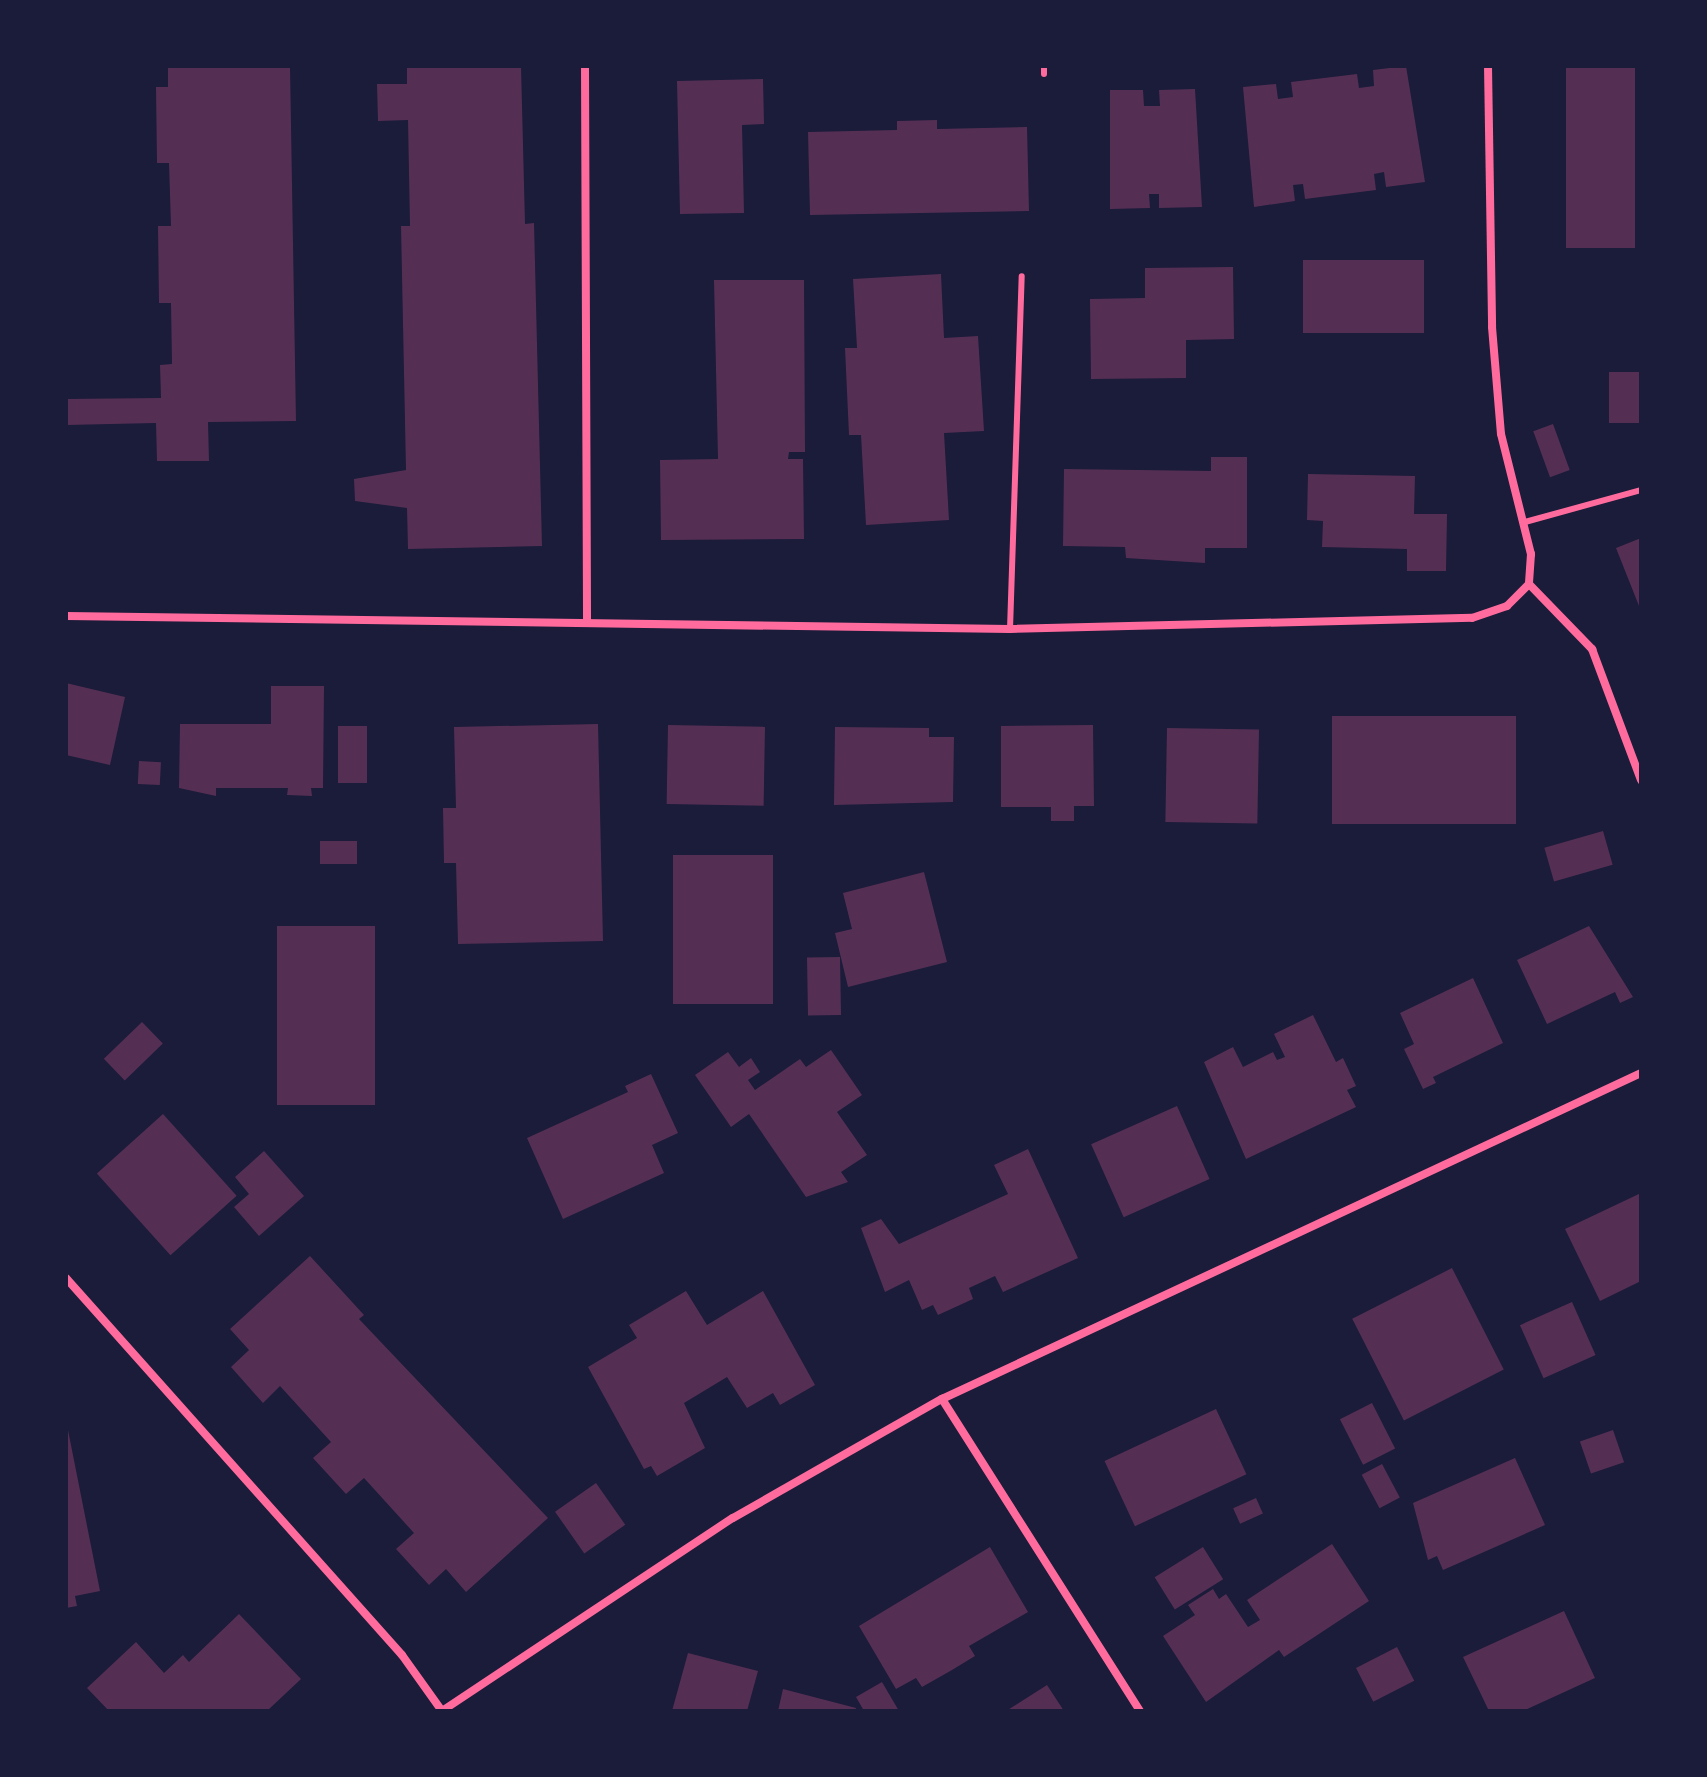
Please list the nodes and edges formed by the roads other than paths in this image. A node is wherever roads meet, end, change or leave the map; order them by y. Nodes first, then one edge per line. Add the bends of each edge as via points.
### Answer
1 (585, 66) edge
2 (1044, 66) edge
3 (1488, 66) edge
4 (1044, 74) dead end
5 (1022, 276) dead end
6 (1641, 490) edge
7 (1525, 522) junction
8 (1529, 584) junction
9 (66, 616) edge
10 (587, 620) junction
11 (1010, 629) junction
12 (1641, 780) edge
13 (1641, 1073) edge
14 (66, 1278) edge
15 (942, 1399) junction
16 (442, 1711) edge
17 (1140, 1711) edge

1 - 10 street
2 - 4 lane
3 - 7 street via 1492,327 1501,434
5 - 11 lane
6 - 7 lane
7 - 8 street
8 - 11 street via 1507,606 1472,618
8 - 12 street via 1592,649
9 - 10 street
10 - 11 street
13 - 15 street
14 - 16 street via 402,1655
15 - 16 street via 733,1518
15 - 17 street

